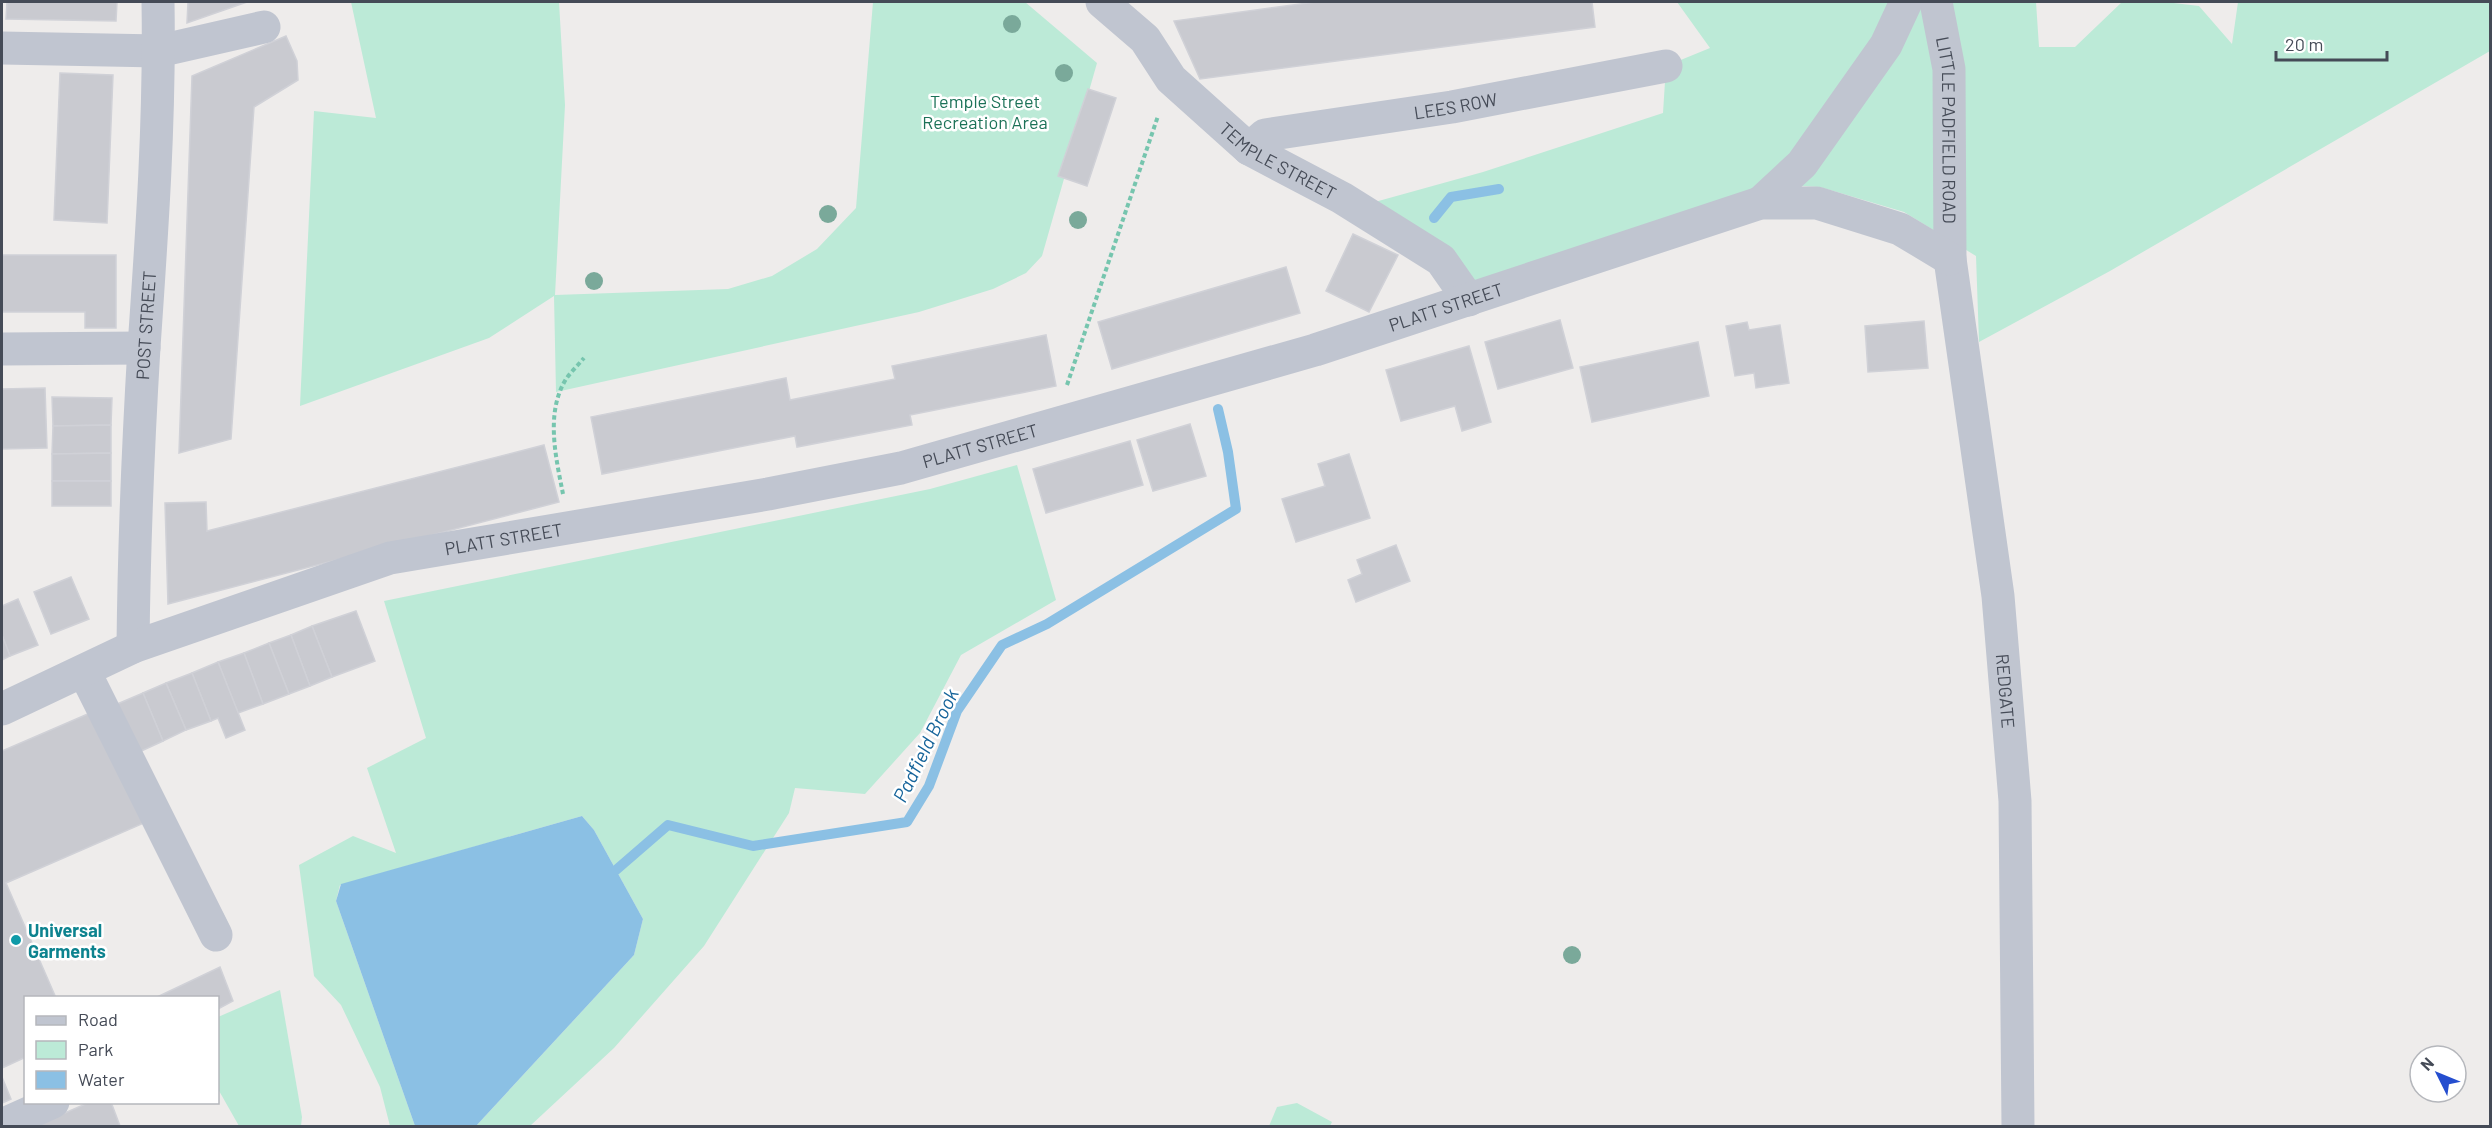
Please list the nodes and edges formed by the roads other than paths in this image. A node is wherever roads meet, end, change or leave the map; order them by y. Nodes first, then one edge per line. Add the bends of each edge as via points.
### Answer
1 (158, 2) edge
2 (1102, 2) edge
3 (1906, 2) edge
4 (1936, 2) edge
5 (264, 27) dead end
6 (2, 48) edge
7 (159, 51) junction
8 (1666, 66) dead end
9 (1249, 149) junction
10 (1760, 203) junction
11 (1950, 259) junction
12 (1469, 300) junction
13 (144, 348) junction
14 (2, 349) edge
15 (133, 647) junction
16 (84, 671) junction
17 (2, 709) edge
18 (216, 935) dead end
19 (49, 1104) edge
20 (2, 1125) edge
21 (2018, 1126) edge

1 - 7 street, POST STREET
2 - 9 street, TEMPLE STREET via 1145,39 1171,79
3 - 10 street via 1886,45 1802,164
4 - 11 street, LITTLE PADFIELD ROAD via 1949,69
5 - 7 street
6 - 7 street
7 - 13 street, POST STREET
8 - 9 street, LEES ROW via 1452,107 1265,135
9 - 12 street, TEMPLE STREET via 1342,198 1441,260
10 - 11 street, PLATT STREET via 1817,203 1900,229
10 - 12 street, PLATT STREET
11 - 21 street, REDGATE via 1998,596 2015,801
12 - 15 street, PLATT STREET via 1315,350 901,468 390,558
13 - 14 street
13 - 15 street, POST STREET
15 - 16 street, PLATT STREET
16 - 17 street, PLATT STREET
16 - 18 street
19 - 20 street

